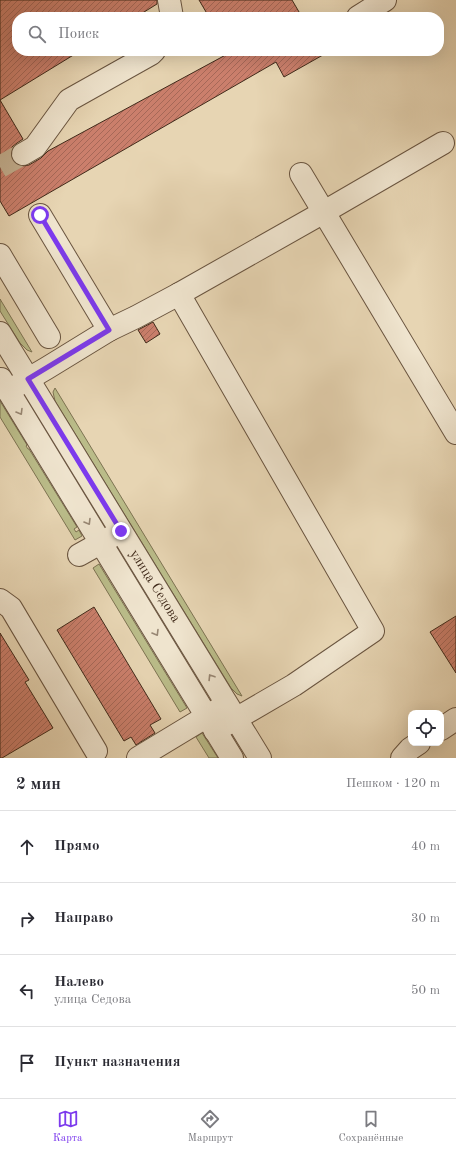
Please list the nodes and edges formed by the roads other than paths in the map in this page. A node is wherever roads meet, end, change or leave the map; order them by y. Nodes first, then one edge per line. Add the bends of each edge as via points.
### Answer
1 (169, 0) edge
2 (385, 0) edge
3 (171, 12) edge
4 (366, 12) edge
5 (147, 56) edge
6 (443, 144) dead end
7 (23, 154) tunnel mouth
8 (300, 174) dead end
9 (324, 212) junction
10 (40, 215) dead end
11 (0, 255) edge
12 (179, 294) junction
13 (109, 330) junction
14 (0, 333) edge
15 (49, 337) dead end
16 (28, 379) junction
17 (4, 385) edge
18 (456, 433) edge
19 (121, 531) junction
20 (100, 543) junction
21 (79, 555) dead end
22 (0, 600) edge
23 (232, 711) junction
24 (456, 719) edge
25 (211, 724) junction
26 (444, 727) edge
27 (414, 746) edge
28 (97, 756) edge
29 (138, 758) edge
30 (232, 758) edge
31 (260, 758) edge
32 (402, 758) edge

1 - 3 street
2 - 4 street
5 - 7 street via 69,100 35,147
6 - 9 street
8 - 9 street
9 - 12 street
9 - 18 street
10 - 13 street
11 - 15 street
12 - 13 street
12 - 23 street via 373,631 294,685
13 - 16 street
14 - 16 street, улица Седова
16 - 17 street
16 - 19 street, улица Седова
17 -> 20 street, улица Седова
19 - 20 street
23 -> 19 street, улица Седова
20 - 21 street
20 -> 25 street, улица Седова
22 - 28 street via 11,608
23 - 25 street
23 - 31 street, улица Седова
24 - 26 street
25 - 29 street
25 - 30 street, улица Седова
27 - 32 street

